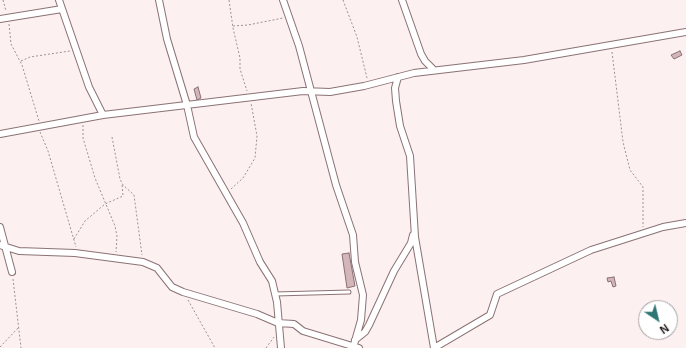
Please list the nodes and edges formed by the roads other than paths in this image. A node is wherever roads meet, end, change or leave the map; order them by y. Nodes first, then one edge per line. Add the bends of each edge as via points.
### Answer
1 (59, 0) edge
2 (159, 0) edge
3 (283, 0) edge
4 (402, 0) edge
5 (62, 9) junction
6 (0, 19) edge
7 (686, 32) edge
8 (434, 70) junction
9 (398, 76) junction
10 (311, 90) junction
11 (187, 105) junction
12 (103, 115) junction
13 (0, 134) edge
14 (686, 223) edge
15 (0, 227) edge
16 (414, 230) junction
17 (3, 246) edge
18 (12, 272) road end
19 (349, 292) dead end
20 (275, 294) junction
21 (278, 323) junction
22 (353, 344) edge
23 (281, 348) edge
24 (360, 348) edge
25 (434, 348) edge

1 - 5 street
2 - 11 street via 167,39
3 - 10 street
4 - 8 street via 421,54
5 - 6 street
5 - 12 street via 89,87
7 - 8 street via 524,60
8 - 9 street
9 - 10 street via 330,92
9 - 16 street via 396,101 400,126 410,156
10 - 11 street
10 - 22 street via 336,185 353,235 355,262 363,295 361,320
11 - 12 street
11 - 20 street via 194,137 243,223 260,262 272,281
12 - 13 street
14 - 25 street via 580,255 497,294 490,316
15 - 17 street
16 - 22 street via 411,243 394,271 369,325
16 - 25 street
17 - 18 street
17 - 21 street via 19,252 56,252 143,262 157,268 172,287 183,292 257,314
19 - 20 lane
20 - 21 street
21 - 22 street via 294,324 303,331
21 - 23 street
22 - 24 street

